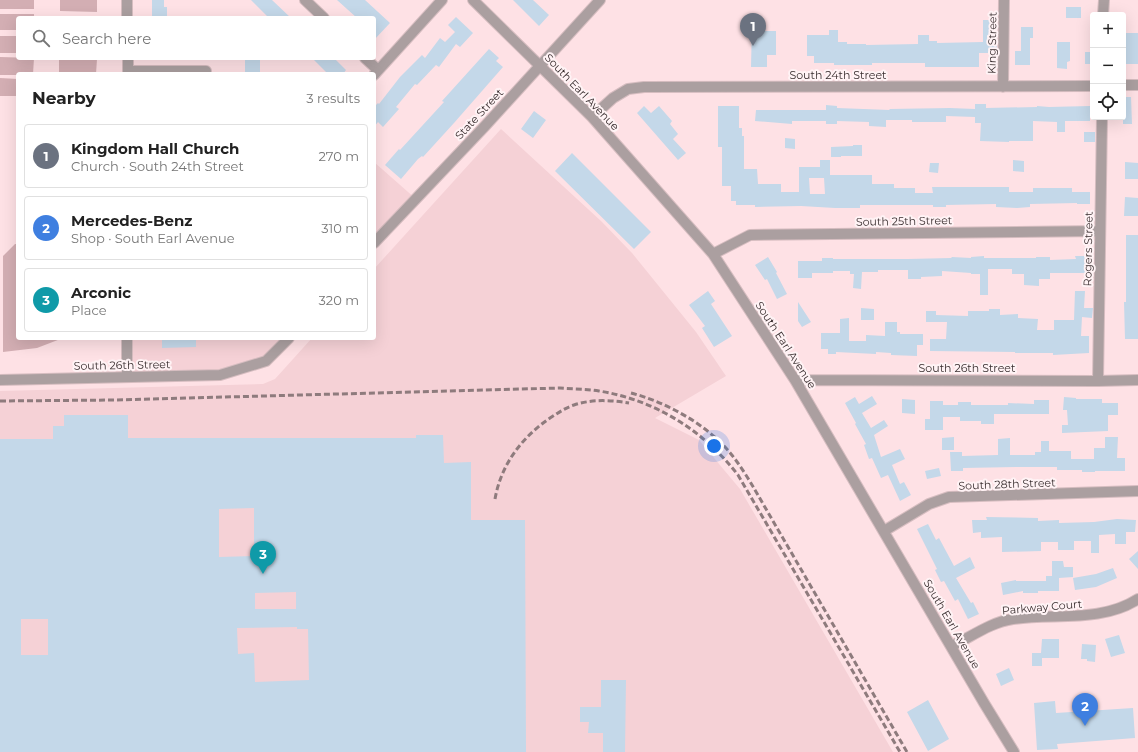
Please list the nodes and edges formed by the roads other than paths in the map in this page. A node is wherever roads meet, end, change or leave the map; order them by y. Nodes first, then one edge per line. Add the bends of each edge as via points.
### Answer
1 (127, 0) edge
2 (305, 0) edge
3 (442, 0) edge
4 (473, 0) edge
5 (600, 0) edge
6 (1004, 0) edge
7 (1104, 0) edge
8 (1103, 12) edge
9 (127, 16) edge
10 (322, 16) edge
11 (128, 60) edge
12 (367, 60) edge
13 (540, 66) junction
14 (206, 71) dead end
15 (128, 72) edge
16 (376, 72) edge
17 (1126, 85) edge
18 (1138, 85) edge
19 (1090, 86) edge
20 (1003, 87) junction
21 (592, 117) junction
22 (1102, 120) edge
23 (1100, 231) junction
24 (376, 241) edge
25 (713, 254) junction
26 (127, 340) edge
27 (287, 340) edge
28 (127, 376) junction
29 (0, 380) edge
30 (795, 380) junction
31 (1138, 380) edge
32 (1098, 381) junction
33 (1138, 491) edge
34 (884, 531) junction
35 (1138, 599) edge
36 (952, 646) junction
37 (1014, 752) edge

1 - 9 street
2 - 10 street
3 - 16 street
4 - 13 street, South Earl Avenue
5 - 13 street, State Street
6 - 20 street, King Street
7 - 8 street
11 - 15 street
12 - 16 street
13 - 21 street, South Earl Avenue
13 - 24 street, State Street
14 - 15 street
17 - 18 street
19 - 20 street, South 24th Street
20 - 21 street, South 24th Street via 644,87 628,89 613,98
21 - 25 street, South Earl Avenue
22 - 23 street, Rogers Street
23 - 25 street, South 25th Street via 750,235
23 - 32 street, Rogers Street
25 - 30 street, South Earl Avenue
26 - 28 street
27 - 28 street, South 26th Street via 266,361 220,375
28 - 29 street, South 26th Street
30 - 32 street, South 26th Street
30 - 34 street, South Earl Avenue
31 - 32 street, South 26th Street
33 - 34 street, South 28th Street via 949,498 929,504
34 - 36 street, South Earl Avenue
35 - 36 street, Parkway Court via 1131,604 1084,616 1012,619 999,622
36 - 37 street, South Earl Avenue

